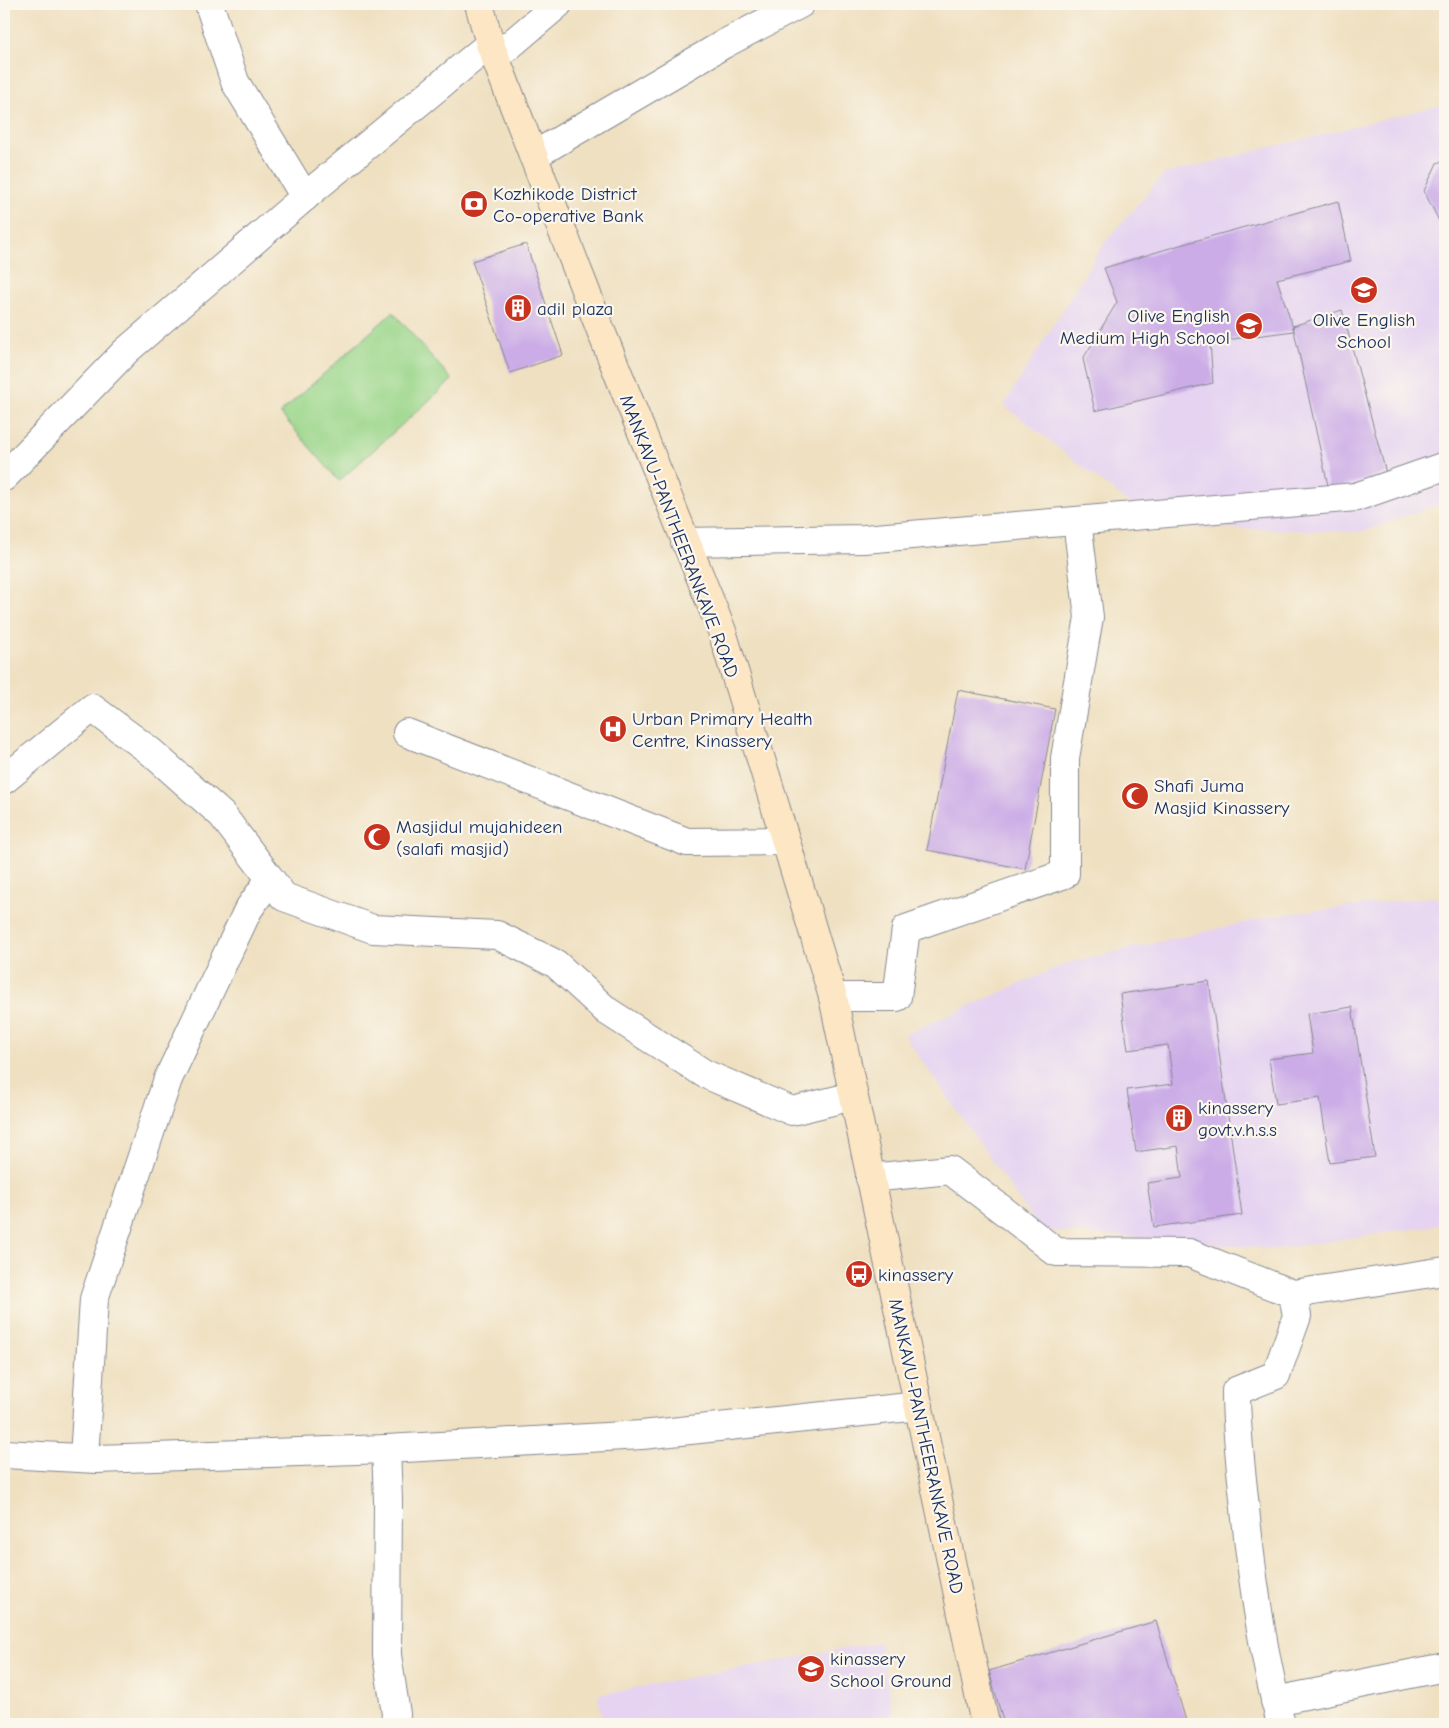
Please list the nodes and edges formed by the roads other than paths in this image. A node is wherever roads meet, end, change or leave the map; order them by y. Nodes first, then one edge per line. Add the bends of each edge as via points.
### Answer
1 (210, 4) edge
2 (479, 4) edge
3 (558, 4) edge
4 (800, 4) edge
5 (493, 51) junction
6 (533, 156) junction
7 (305, 197) junction
8 (1445, 466) edge
9 (4, 477) edge
10 (1077, 521) junction
11 (685, 542) junction
12 (407, 732) dead end
13 (4, 780) edge
14 (785, 841) junction
15 (270, 879) junction
16 (833, 997) junction
17 (853, 1096) junction
18 (870, 1178) junction
19 (1445, 1271) edge
20 (1293, 1294) junction
21 (919, 1406) junction
22 (386, 1449) junction
23 (4, 1454) edge
24 (84, 1458) junction
25 (1445, 1667) edge
26 (1278, 1713) edge
27 (395, 1724) edge
28 (985, 1724) edge

1 - 7 street via 235,82
2 - 5 main road, MANKAVU-PANTHEERANKAVE ROAD
3 - 5 street
4 - 6 street via 724,44
5 - 6 main road, MANKAVU-PANTHEERANKAVE ROAD
5 - 7 street
6 - 11 main road, MANKAVU-PANTHEERANKAVE ROAD
7 - 9 street via 126,351
8 - 10 street via 1356,497
10 - 11 street via 864,539
10 - 16 street via 1089,617 1065,758 1065,874 906,929 897,997
11 - 14 main road, MANKAVU-PANTHEERANKAVE ROAD via 722,631
12 - 14 street via 687,842
13 - 15 street via 92,708 150,751 222,816
14 - 16 main road, MANKAVU-PANTHEERANKAVE ROAD
15 - 17 street via 284,897 373,928 497,935 556,964 607,1011 705,1074 792,1111
15 - 24 street via 248,910 168,1079 94,1299
16 - 17 main road, MANKAVU-PANTHEERANKAVE ROAD
17 - 18 main road, MANKAVU-PANTHEERANKAVE ROAD
18 - 20 street via 950,1170 1056,1252 1189,1253
18 - 21 main road, MANKAVU-PANTHEERANKAVE ROAD
19 - 20 street
20 - 26 street via 1297,1316 1276,1375 1236,1391 1248,1547
21 - 22 street via 642,1435
21 - 28 main road, MANKAVU-PANTHEERANKAVE ROAD
22 - 24 street
22 - 27 street via 387,1655
23 - 24 street
25 - 26 street

